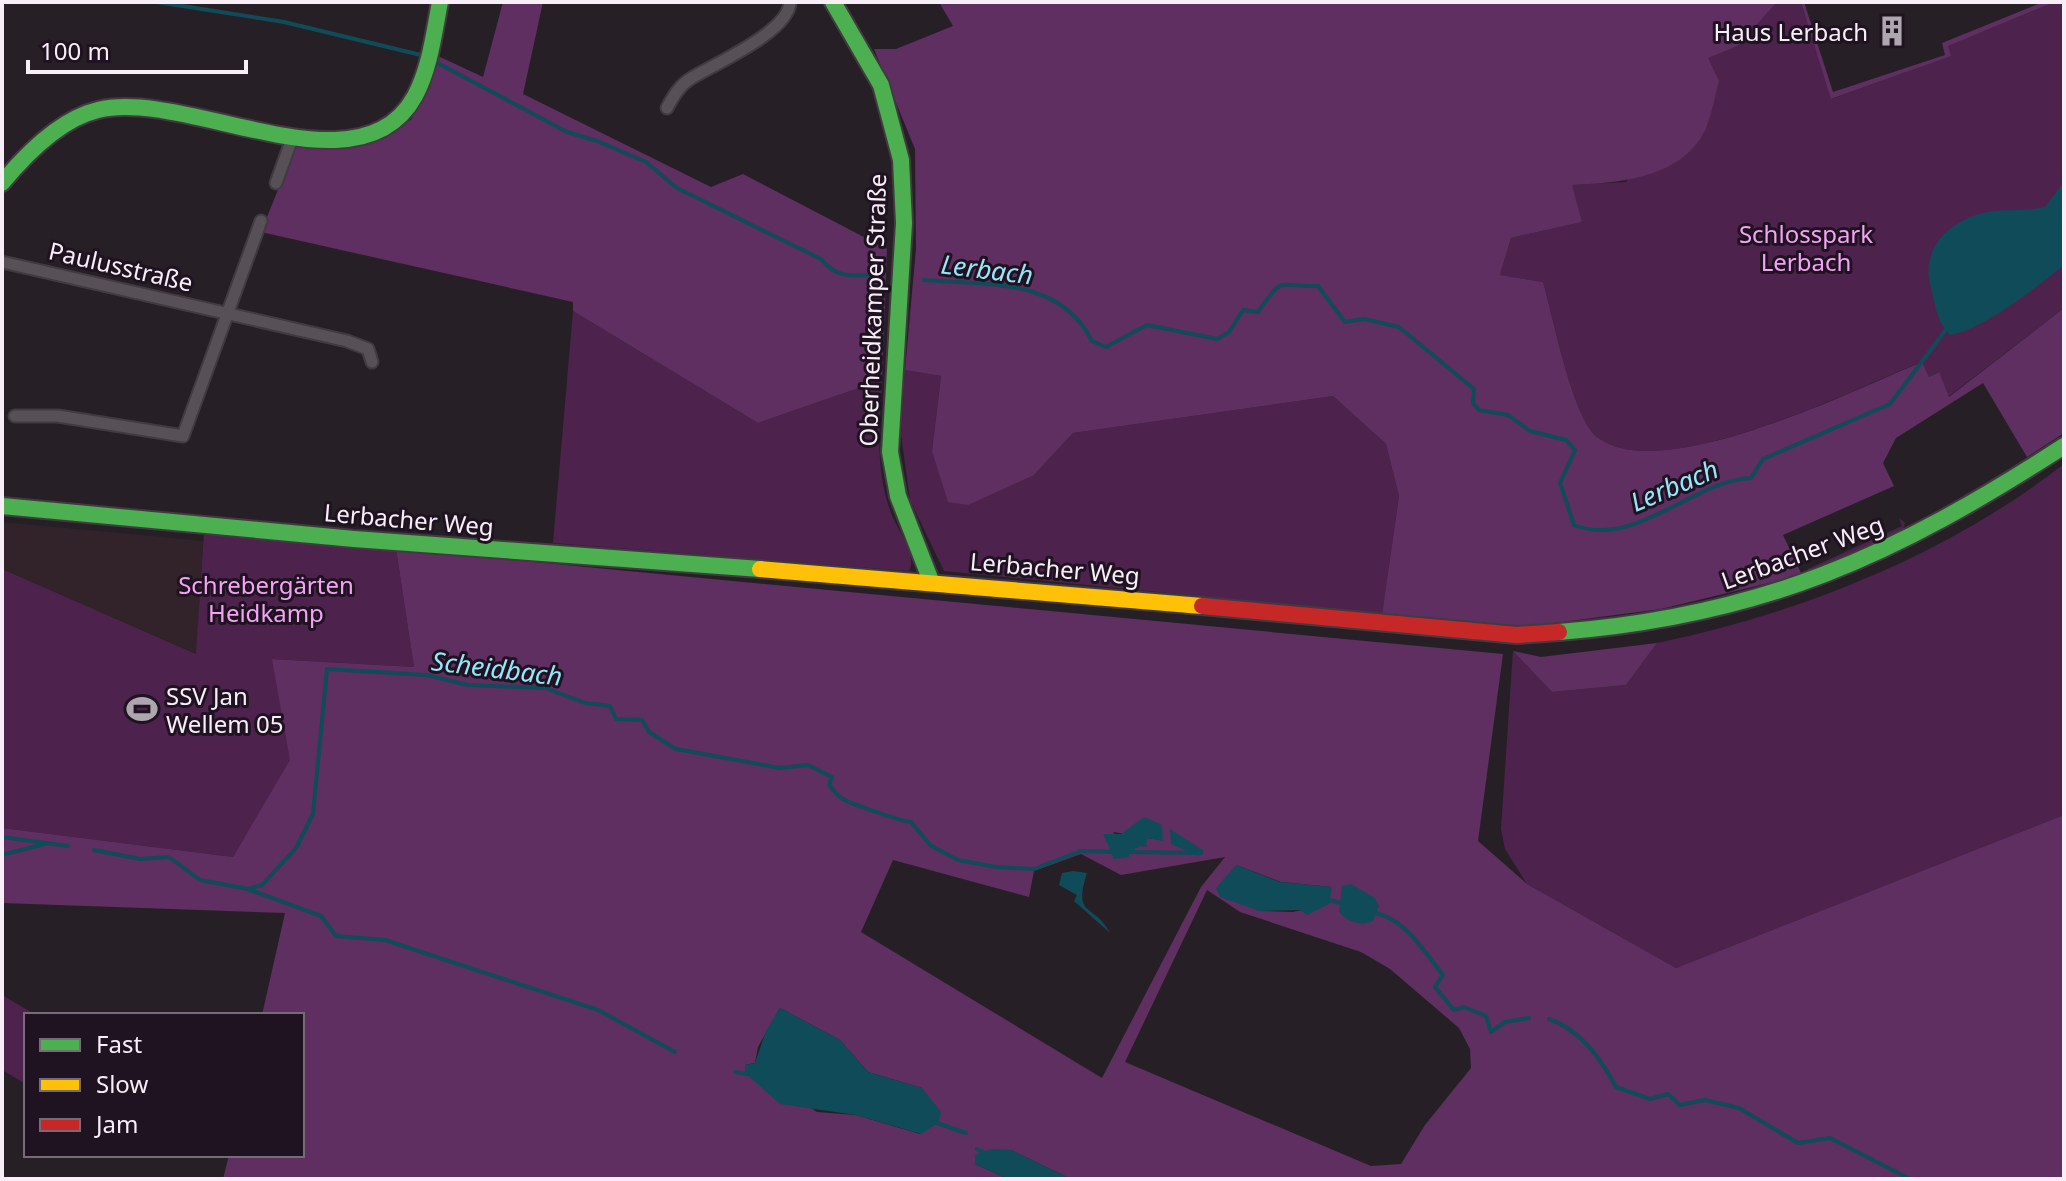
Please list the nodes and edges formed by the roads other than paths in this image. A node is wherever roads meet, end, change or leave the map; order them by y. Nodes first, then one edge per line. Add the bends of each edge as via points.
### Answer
1 (440, 2) edge
2 (790, 2) edge
3 (833, 2) edge
4 (667, 108) dead end
5 (293, 136) junction
6 (2, 183) edge
7 (276, 183) dead end
8 (261, 221) dead end
9 (2, 262) edge
10 (230, 313) junction
11 (372, 362) dead end
12 (15, 416) dead end
13 (2064, 446) edge
14 (2, 506) edge
15 (931, 581) junction

1 - 5 street via 424,75 401,115 365,137 332,142
2 - 4 street via 785,20 688,80
3 - 15 street, Oberheidkamper Straße via 886,97 903,170 905,211 888,427 900,504
5 - 6 street via 164,108 96,111 49,138
5 - 7 street
8 - 10 street
9 - 10 street, Paulusstraße
10 - 11 street, Paulusstraße via 347,341 368,349
10 - 12 street via 183,436 58,416
13 - 15 street, Lerbacher Weg via 1883,552 1741,604 1603,630 1485,634
14 - 15 street, Lerbacher Weg via 354,539

